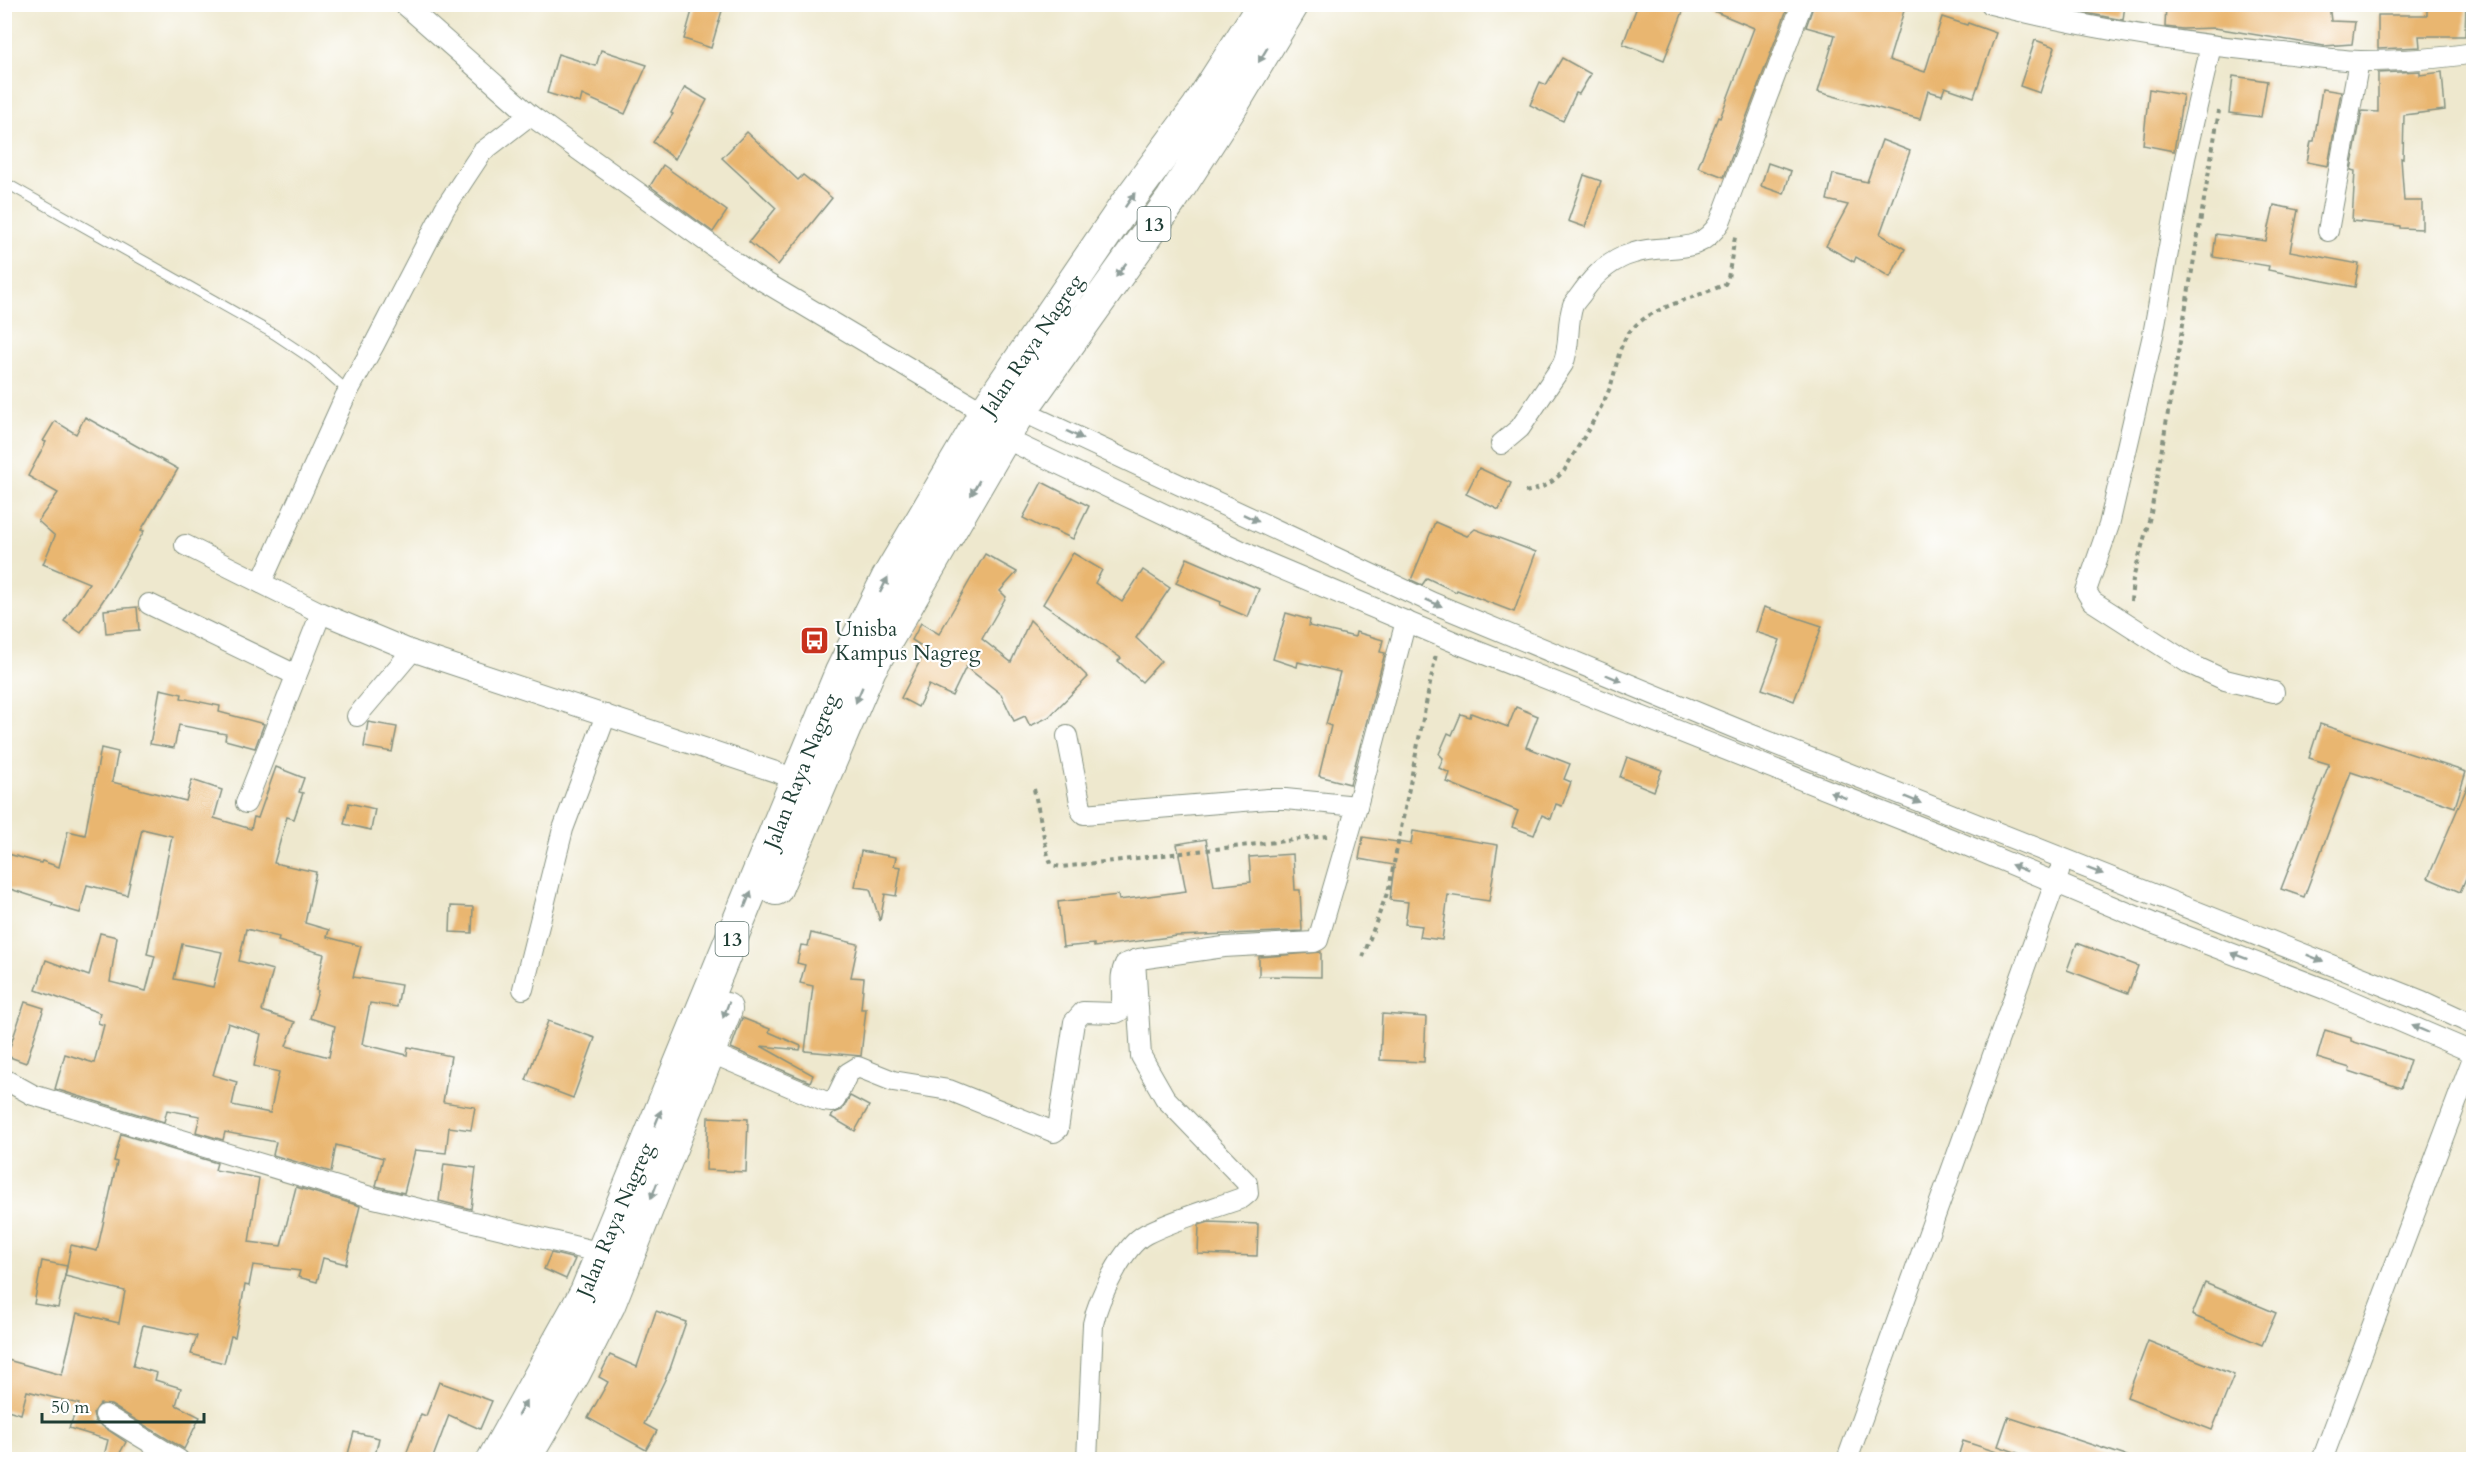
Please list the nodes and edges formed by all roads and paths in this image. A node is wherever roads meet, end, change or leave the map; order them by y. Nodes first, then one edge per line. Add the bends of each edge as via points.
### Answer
1 (404, 4) edge
2 (1264, 4) edge
3 (1293, 4) edge
4 (1802, 4) edge
5 (1991, 4) edge
6 (2211, 46) junction
7 (2474, 53) edge
8 (2359, 61) junction
9 (530, 115) junction
10 (2215, 138) dead end
11 (4, 182) edge
12 (2328, 231) dead end
13 (1734, 241) dead end
14 (348, 390) junction
15 (1022, 410) junction
16 (987, 417) junction
17 (1501, 444) dead end
18 (1525, 492) dead end
19 (185, 545) dead end
20 (1380, 580) junction
21 (261, 583) junction
22 (149, 604) dead end
23 (1367, 605) junction
24 (2134, 606) dead end
25 (321, 613) junction
26 (1407, 621) junction
27 (1440, 636) junction
28 (412, 651) junction
29 (296, 675) junction
30 (2274, 692) dead end
31 (606, 715) junction
32 (357, 716) dead end
33 (1067, 736) dead end
34 (797, 779) junction
35 (1034, 789) dead end
36 (246, 803) dead end
37 (1357, 806) junction
38 (1348, 834) junction
39 (2064, 859) junction
40 (2055, 882) junction
41 (1363, 957) dead end
42 (1135, 960) junction
43 (523, 989) dead end
44 (2474, 1025) edge
45 (709, 1052) junction
46 (2474, 1054) edge
47 (4, 1079) edge
48 (602, 1253) junction
49 (105, 1415) dead end
50 (179, 1460) edge
51 (494, 1460) edge
52 (524, 1460) edge
53 (1087, 1460) edge
54 (1847, 1460) edge
55 (2322, 1460) edge

1 - 9 street
16 -> 2 highway, Jalan Raya Nagreg / 13
3 -> 15 highway, Jalan Raya Nagreg / 13 via 1172,199
4 - 17 street via 1713,233 1693,245 1636,252 1603,268 1573,305 1563,364 1520,428
5 - 6 street via 2051,19
6 - 8 street
6 - 30 street via 2185,158 2153,335 2109,525 2086,591 2092,601 2190,664 2225,680
7 - 8 street
8 - 12 street
9 - 14 street via 482,152 444,208
9 - 16 street via 753,274
10 - 24 path via 2151,513 2130,596
11 - 14 lane via 274,334
13 - 18 path via 1725,284 1650,314 1634,327 1624,340 1608,393 1564,471 1555,481
14 - 21 street
15 - 16 highway, Jalan Raya Nagreg / 13
15 -> 20 street
16 - 23 street via 1265,562
34 -> 16 highway, Jalan Raya Nagreg / 13 via 887,579
16 -> 45 highway, Jalan Raya Nagreg / 13 via 870,669
19 - 21 street
20 - 23 street
20 -> 39 street via 1742,731
21 - 25 street
22 - 29 street
23 - 26 street
25 - 28 street
25 - 29 street
26 - 27 street
26 - 37 street
40 -> 27 street
27 - 41 path via 1389,888
28 - 31 street
28 - 32 street
29 - 36 street
31 - 34 street
31 - 43 street via 563,829
33 - 37 street via 1084,814 1277,799
48 -> 34 highway, Jalan Raya Nagreg / 13
35 - 38 path via 1047,856 1052,865 1061,867
37 - 38 street
38 - 42 street via 1318,940 1224,947
39 - 40 street
39 -> 44 street
46 -> 40 street via 2327,990
40 - 54 street
42 - 45 street via 1125,964 1121,974 1120,1011 1083,1012 1074,1022 1058,1129 1054,1132 949,1090 893,1081 858,1067 851,1070 835,1100 824,1101
42 - 53 street via 1141,1056 1165,1098 1247,1183 1248,1193 1144,1234 1124,1256 1096,1310
45 -> 52 highway, Jalan Raya Nagreg / 13 via 609,1305
46 - 55 street
47 - 48 street via 33,1095 374,1198
51 -> 48 highway, Jalan Raya Nagreg / 13 via 586,1292
49 - 50 street

